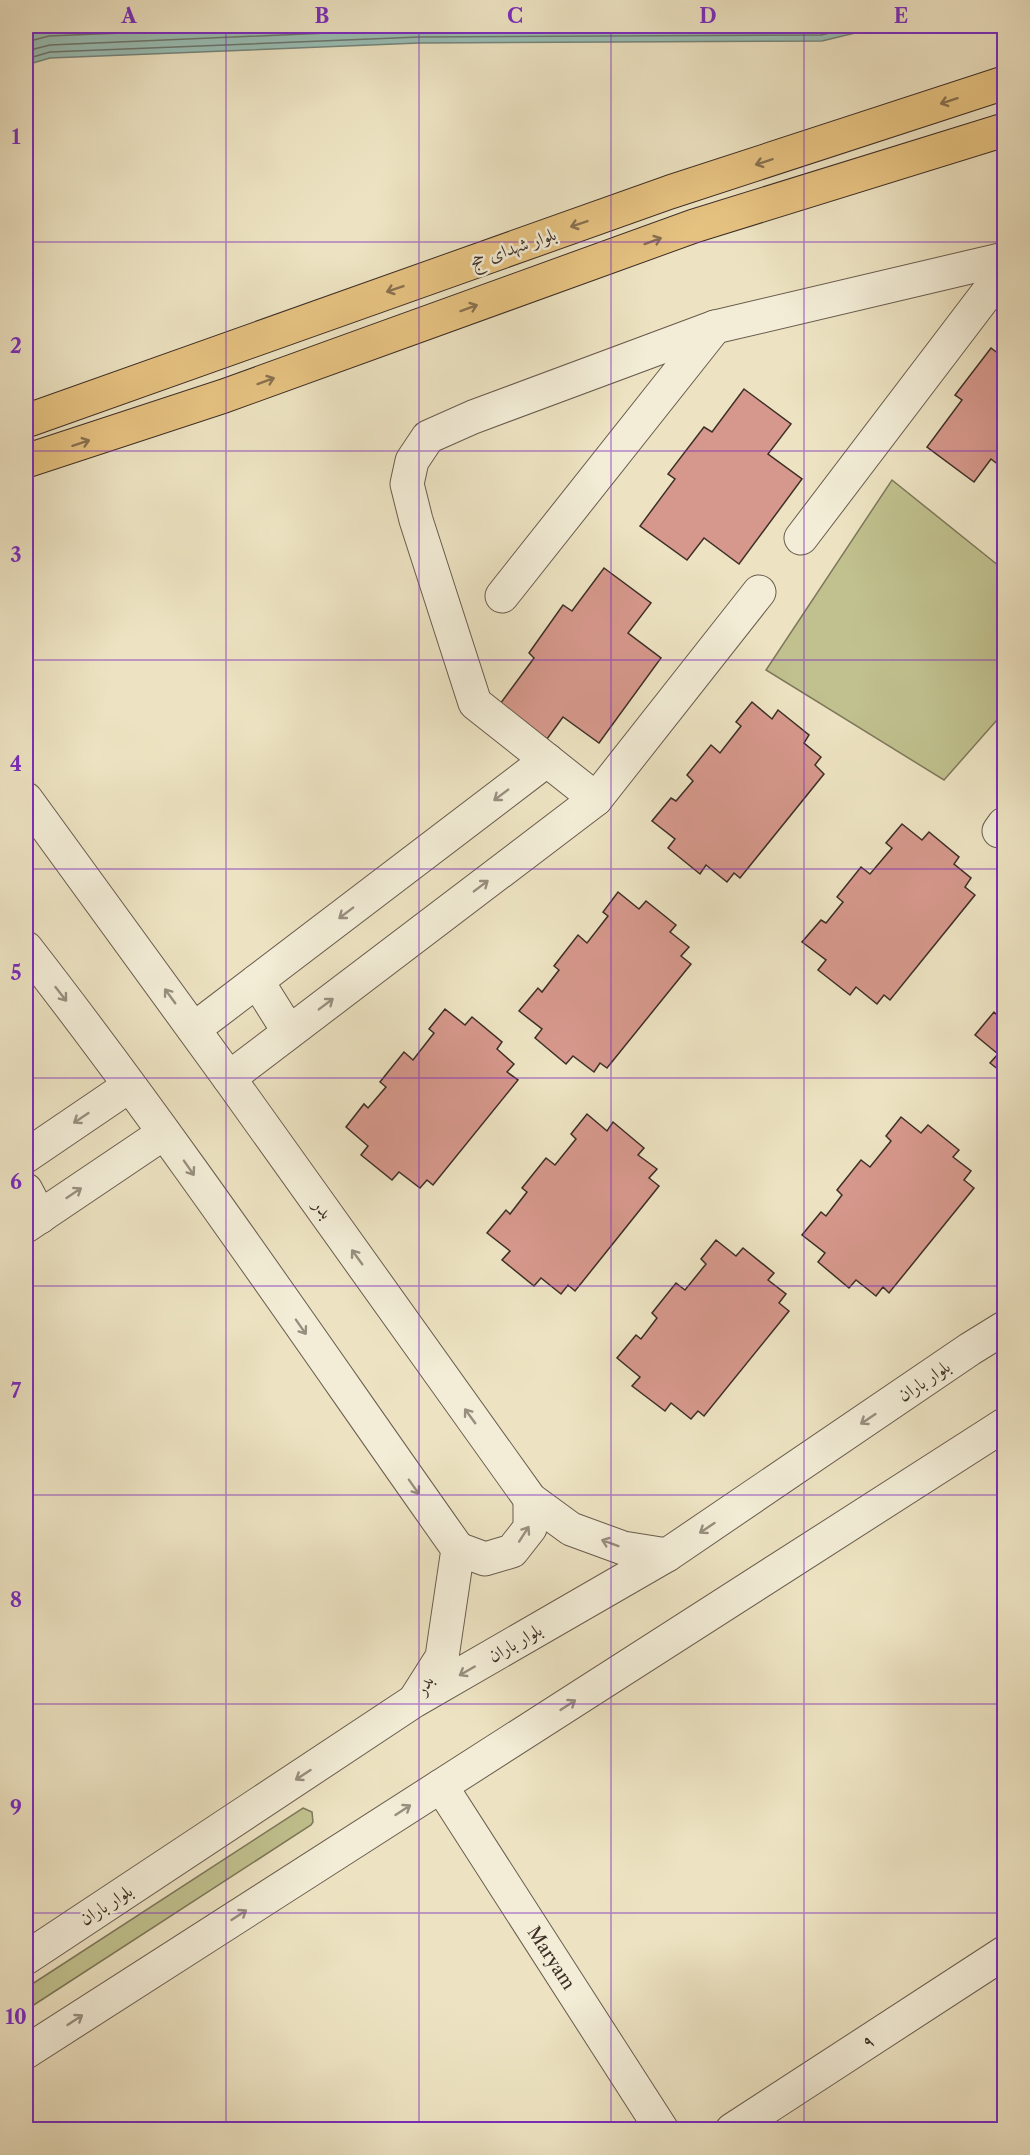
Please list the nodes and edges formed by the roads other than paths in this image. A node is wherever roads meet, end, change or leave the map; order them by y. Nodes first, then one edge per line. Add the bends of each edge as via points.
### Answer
1 (1005, 83) edge
2 (1005, 130) edge
3 (1005, 259) edge
4 (1005, 271) edge
5 (715, 327) junction
6 (26, 421) edge
7 (26, 461) edge
8 (801, 538) dead end
9 (759, 592) dead end
10 (502, 596) dead end
11 (547, 760) junction
12 (596, 798) junction
13 (26, 799) edge
14 (26, 948) edge
15 (257, 981) junction
16 (194, 1029) junction
17 (289, 1032) junction
18 (229, 1078) junction
19 (129, 1086) junction
20 (164, 1133) junction
21 (26, 1156) edge
22 (30, 1211) edge
23 (1005, 1328) edge
24 (1005, 1425) edge
25 (530, 1499) junction
26 (458, 1549) junction
27 (667, 1556) junction
28 (414, 1701) junction
29 (441, 1786) junction
30 (1005, 1953) edge
31 (26, 1958) edge
32 (26, 2052) edge
33 (662, 2130) edge
34 (732, 2130) edge

1 -> 6 main road, بلوار شهدای حج via 670,192
7 -> 2 main road via 224,396 694,226
3 - 5 street
4 - 8 street
5 - 10 street
5 - 11 street via 473,417 428,437 412,461 407,484 416,520 475,703
9 - 12 street
11 - 12 street
11 -> 15 street
17 -> 12 street
16 -> 13 street, بدر
14 -> 19 street
15 - 16 street
15 - 17 street
16 - 18 street, بدر
17 - 18 street
25 -> 18 street, بدر
19 - 20 street
19 -> 21 street
22 -> 20 street
20 -> 26 street
23 -> 27 street, بلوار باران
29 -> 24 street
26 -> 25 street via 484,1559 512,1551 530,1528
27 -> 25 street, بدر via 623,1548 571,1528
26 - 28 street, بدر via 442,1657
27 -> 28 street, بلوار باران
28 -> 31 street, بلوار باران
32 -> 29 street
29 - 33 street, Maryam
30 - 34 street, ۹

